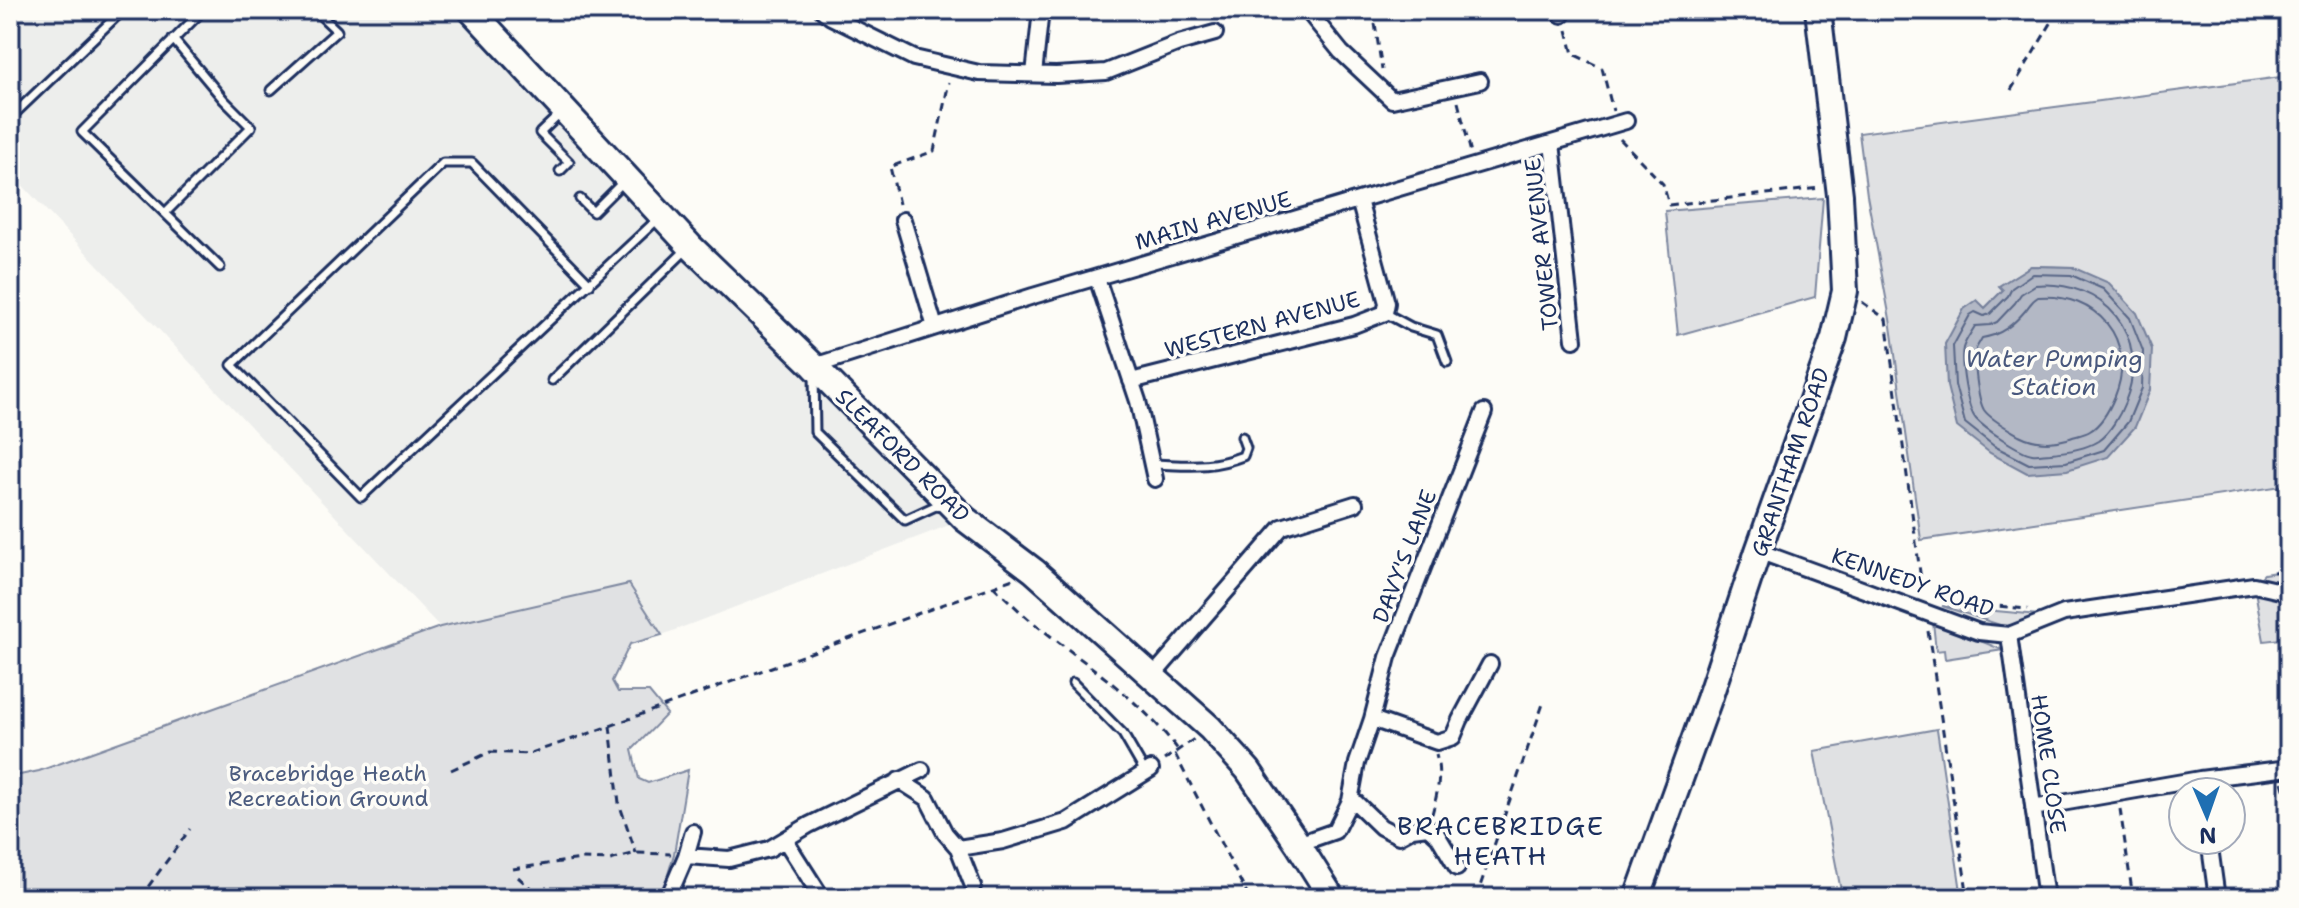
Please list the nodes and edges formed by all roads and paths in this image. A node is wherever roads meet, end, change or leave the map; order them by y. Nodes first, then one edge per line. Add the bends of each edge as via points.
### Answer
1 (123, 10) edge
2 (203, 10) edge
3 (315, 10) edge
4 (471, 10) edge
5 (822, 10) edge
6 (1041, 10) edge
7 (1307, 10) edge
8 (1373, 10) edge
9 (1818, 10) edge
10 (2059, 10) edge
11 (1562, 13) edge
12 (1215, 33) dead end
13 (173, 39) junction
14 (952, 67) junction
15 (1034, 74) junction
16 (1480, 81) dead end
17 (1454, 87) junction
18 (271, 90) dead end
19 (2011, 90) dead end
20 (1386, 94) junction
21 (564, 110) junction
22 (10, 118) edge
23 (1617, 124) junction
24 (1552, 143) junction
25 (1474, 166) junction
26 (560, 171) dead end
27 (627, 179) junction
28 (1839, 187) junction
29 (580, 199) dead end
30 (1359, 200) junction
31 (165, 213) junction
32 (661, 215) junction
33 (903, 220) joint
34 (690, 246) junction
35 (220, 267) dead end
36 (1097, 278) junction
37 (590, 284) junction
38 (1845, 291) junction
39 (1385, 313) junction
40 (935, 327) junction
41 (1574, 340) dead end
42 (1447, 362) dead end
43 (814, 366) junction
44 (552, 380) dead end
45 (1131, 381) junction
46 (1484, 412) dead end
47 (1242, 437) dead end
48 (1154, 471) joint
49 (947, 500) junction
50 (1355, 504) dead end
51 (1758, 551) junction
52 (1034, 571) junction
53 (993, 586) junction
54 (2289, 593) edge
55 (1926, 612) junction
56 (2064, 613) junction
57 (2009, 635) junction
58 (1490, 664) dead end
59 (1152, 677) junction
60 (1073, 683) dead end
61 (1544, 701) dead end
62 (1372, 719) junction
63 (610, 726) junction
64 (1210, 728) junction
65 (1432, 740) junction
66 (1177, 752) junction
67 (2283, 768) edge
68 (451, 770) dead end
69 (922, 770) dead end
70 (1148, 770) junction
71 (2247, 776) edge
72 (899, 780) junction
73 (2167, 789) edge
74 (2118, 793) junction
75 (1351, 798) junction
76 (2289, 805) edge
77 (2033, 808) junction
78 (1429, 828) junction
79 (190, 829) dead end
80 (693, 832) dead end
81 (785, 840) junction
82 (1298, 844) junction
83 (958, 848) junction
84 (636, 853) junction
85 (680, 855) junction
86 (2211, 856) edge
87 (1457, 868) dead end
88 (513, 869) dead end
89 (518, 877) dead end
90 (973, 886) dead end
91 (140, 898) edge
92 (542, 898) edge
93 (668, 898) edge
94 (822, 898) edge
95 (1249, 898) edge
96 (1332, 898) edge
97 (1476, 898) edge
98 (1637, 898) edge
99 (1968, 898) edge
100 (2046, 898) edge
101 (2133, 898) edge
102 (2217, 898) edge

1 - 22 lane
2 - 13 lane
3 - 18 lane via 337,31
4 - 21 main road, SLEAFORD ROAD
5 - 14 street via 914,58
6 - 15 street
7 - 20 street via 1341,52
8 - 20 path
9 - 28 main road, GRANTHAM ROAD
10 - 19 path
11 - 23 path via 1573,54 1602,68
12 - 15 street via 1106,72
13 - 31 lane via 251,127
13 - 31 lane via 82,132
14 - 15 street
14 - 33 path via 934,151 890,167
16 - 17 street
17 - 20 street via 1392,100
17 - 25 path
21 - 26 lane via 540,133 569,162
21 - 27 main road, SLEAFORD ROAD
23 - 24 street, MAIN AVENUE
23 - 28 path via 1663,184 1669,205
24 - 25 street, MAIN AVENUE
24 - 41 street, TOWER AVENUE
25 - 30 street, MAIN AVENUE
27 - 29 lane via 593,212
27 - 32 main road, SLEAFORD ROAD
28 - 38 main road, GRANTHAM ROAD
30 - 36 street, MAIN AVENUE
30 - 39 street, WESTERN AVENUE via 1387,303
31 - 35 lane
32 - 34 main road, SLEAFORD ROAD
32 - 37 lane
33 - 40 street
34 - 43 main road, SLEAFORD ROAD
34 - 44 lane
36 - 40 street, MAIN AVENUE
36 - 45 street
37 - 37 lane via 361,497 232,365 443,163 472,163
38 - 51 main road, GRANTHAM ROAD via 1834,338
38 - 55 path via 1886,319
39 - 42 lane via 1437,335
39 - 45 street, WESTERN AVENUE
40 - 43 street, MAIN AVENUE
43 - 49 main road, SLEAFORD ROAD
43 - 49 lane via 815,432 905,520
45 - 48 street
46 - 62 street, DAVY'S LANE via 1388,657
47 - 48 lane via 1243,456 1204,467
49 - 52 main road, SLEAFORD ROAD
50 - 59 street via 1282,527
51 - 55 street, KENNEDY ROAD
51 - 98 main road, GRANTHAM ROAD
52 - 53 path
52 - 59 main road, SLEAFORD ROAD
53 - 63 path
53 - 66 path via 1124,693
54 - 56 street, KENNEDY ROAD via 2254,585
55 - 56 path via 1935,600
55 - 57 street, KENNEDY ROAD via 1979,632
55 - 99 path
56 - 57 street, KENNEDY ROAD
57 - 77 street, HOME CLOSE
58 - 65 street via 1453,737
59 - 64 main road, SLEAFORD ROAD
60 - 70 lane via 1123,734
61 - 97 path
62 - 65 street
62 - 75 street, DAVY'S LANE
63 - 68 path via 528,754 490,752
63 - 84 path via 619,803
64 - 66 path
64 - 82 main road, SLEAFORD ROAD via 1248,770
65 - 78 path via 1439,767
66 - 70 path
66 - 95 path
67 - 71 street
67 - 76 path
69 - 72 street
70 - 83 street via 1066,822
72 - 81 street
72 - 83 street via 927,798
73 - 74 street
74 - 77 street
74 - 101 path
75 - 78 street via 1381,827 1399,836
75 - 82 street, DAVY'S LANE via 1335,831
77 - 100 street, HOME CLOSE
78 - 87 street
79 - 91 path
80 - 85 street
81 - 85 street via 729,859
81 - 94 street
82 - 96 main road, SLEAFORD ROAD
83 - 90 street
84 - 85 path
84 - 88 path
85 - 93 street
86 - 102 street
89 - 92 path

